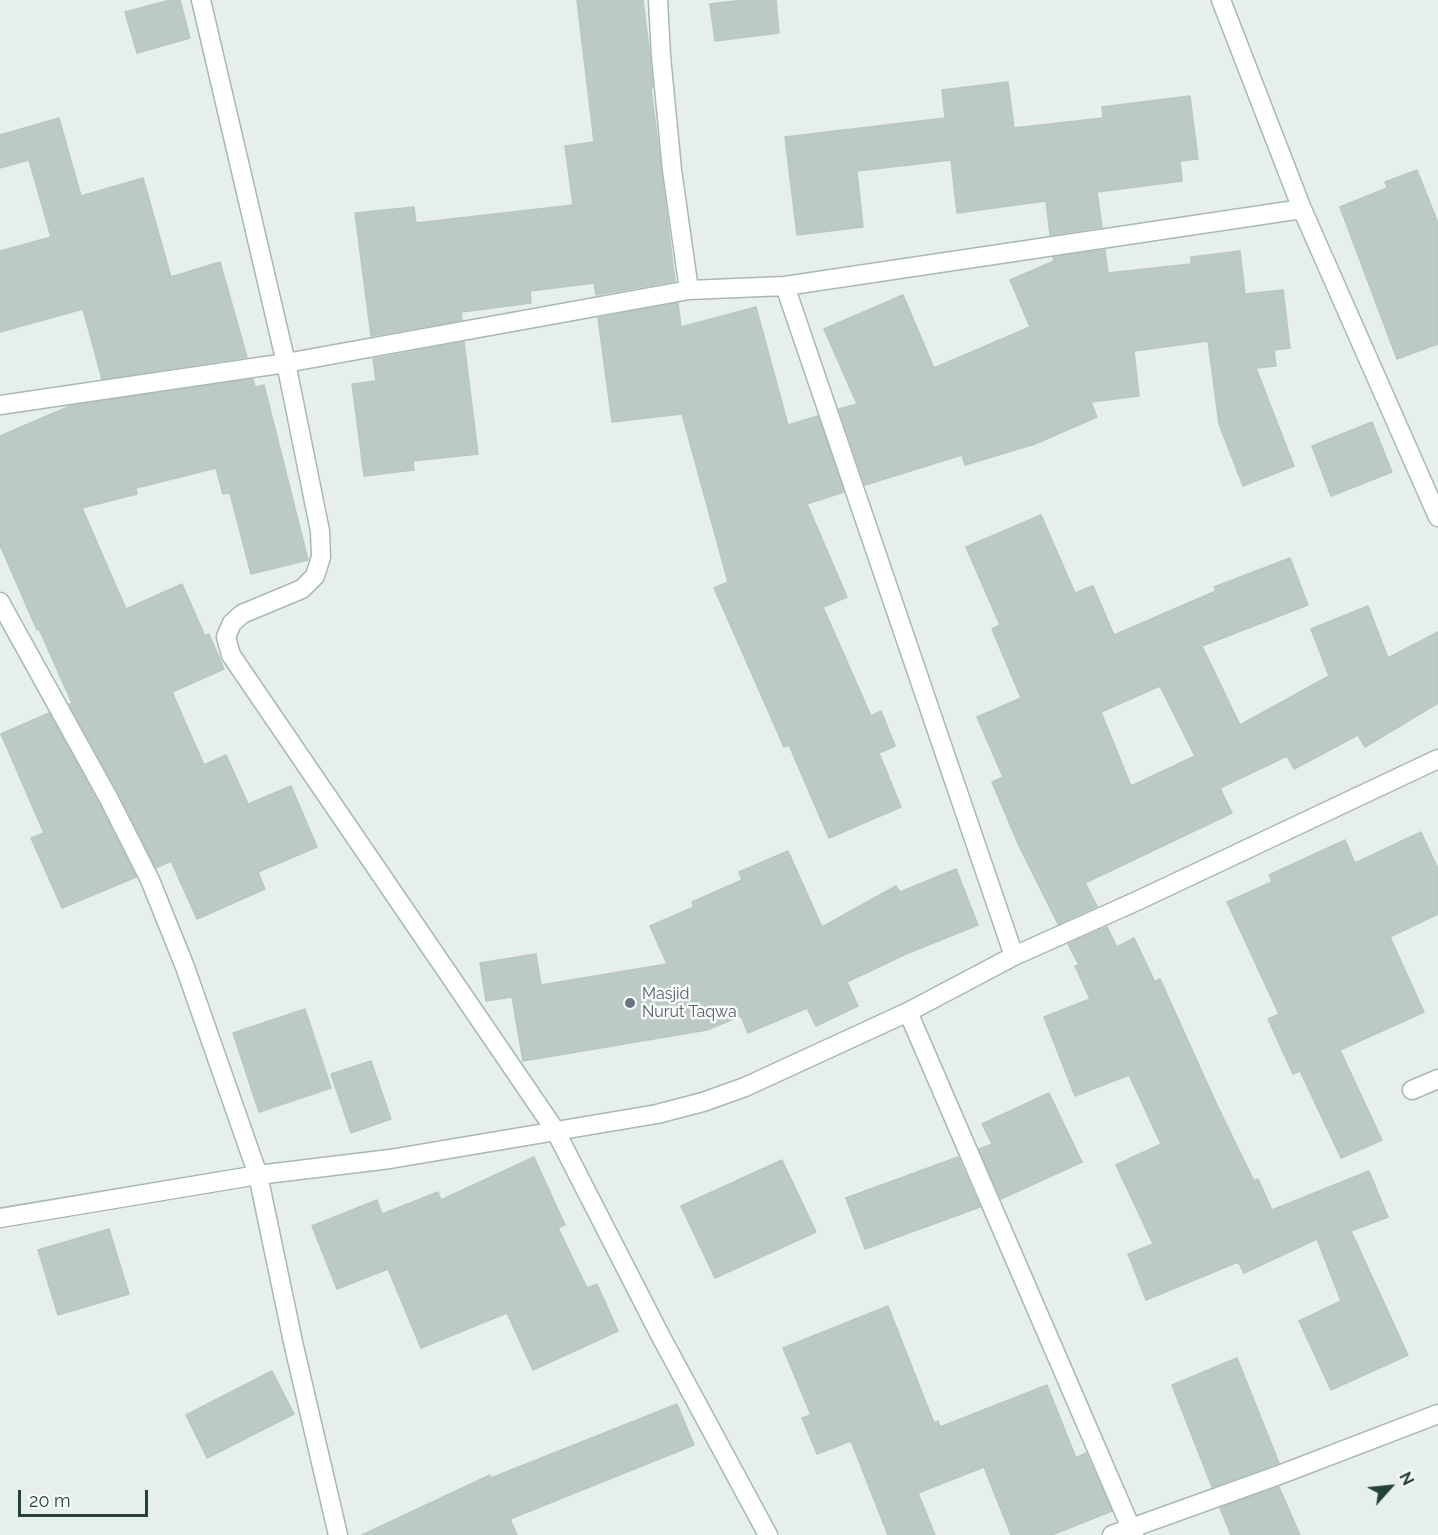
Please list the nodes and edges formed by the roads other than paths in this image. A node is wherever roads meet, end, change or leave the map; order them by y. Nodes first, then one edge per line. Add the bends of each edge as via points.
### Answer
1 (201, 0) edge
2 (658, 0) edge
3 (1221, 0) edge
4 (1302, 209) junction
5 (785, 286) junction
6 (689, 290) junction
7 (286, 363) junction
8 (0, 405) edge
9 (1438, 517) edge
10 (0, 602) edge
11 (1438, 759) edge
12 (1014, 956) junction
13 (908, 1012) junction
14 (1438, 1079) edge
15 (1412, 1090) dead end
16 (555, 1130) junction
17 (258, 1176) junction
18 (0, 1218) edge
19 (1438, 1414) edge
20 (1132, 1531) edge
21 (338, 1535) edge
22 (768, 1535) edge
23 (1112, 1535) edge

1 - 7 street
2 - 6 street via 672,170
3 - 4 street
4 - 5 street
4 - 9 street
5 - 6 street
5 - 12 street
6 - 7 street
7 - 8 street
7 - 16 street via 320,531 321,557 315,576 302,589 243,614 232,623 226,637 231,655
10 - 17 street via 150,880 185,967
11 - 12 street
12 - 13 street
13 - 16 street via 745,1087 703,1102 657,1114
13 - 20 street
14 - 15 street
16 - 17 street via 390,1159
16 - 22 street
17 - 18 street
17 - 21 street
19 - 20 street
20 - 23 street

